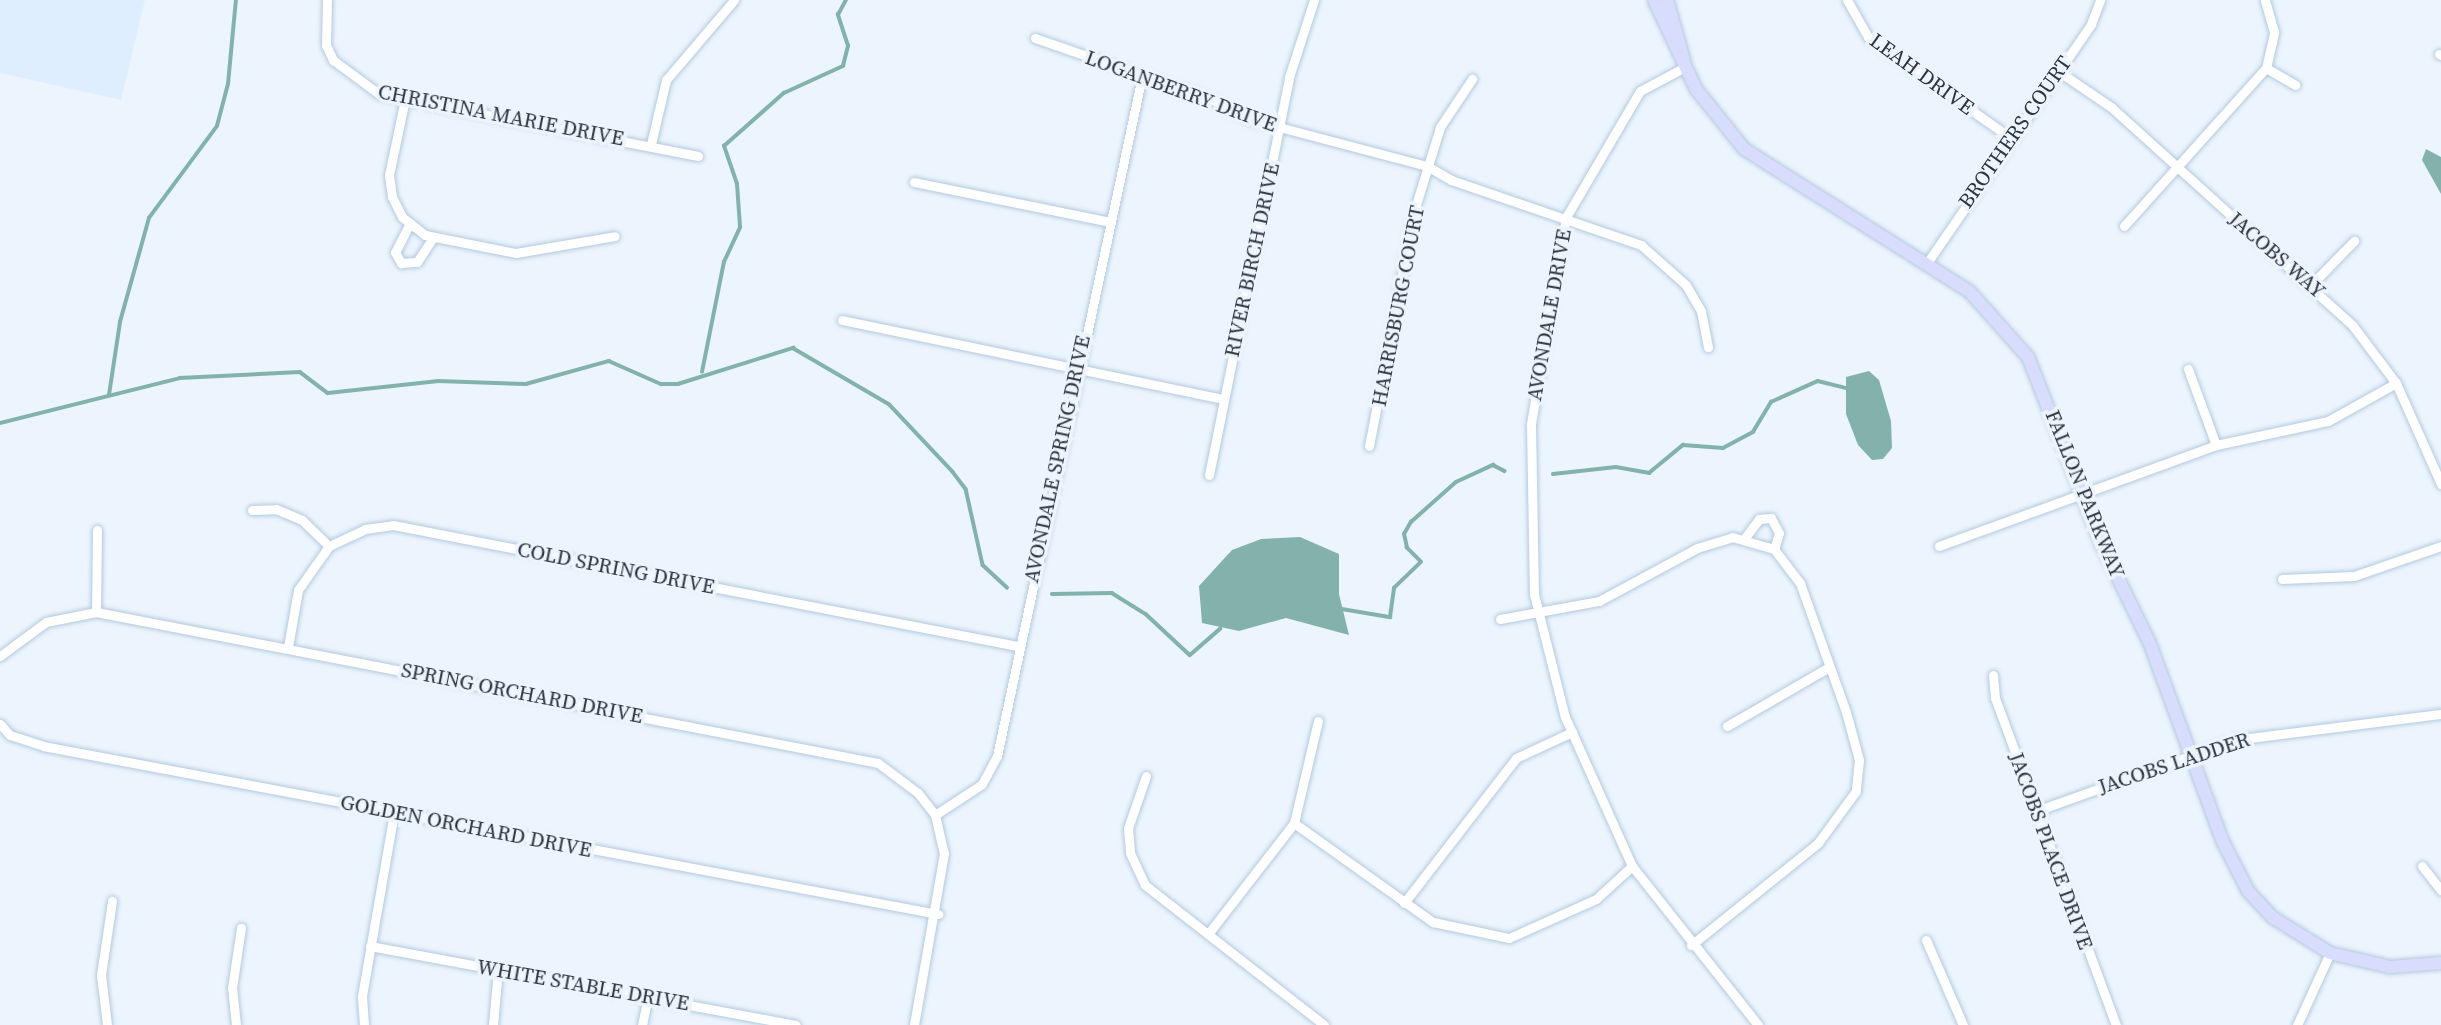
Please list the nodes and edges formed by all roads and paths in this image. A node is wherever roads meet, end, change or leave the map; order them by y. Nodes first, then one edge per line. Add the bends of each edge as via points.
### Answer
1 (327, 0) edge
2 (734, 0) edge
3 (1314, 0) edge
4 (1654, 0) edge
5 (1668, 0) edge
6 (1847, 0) edge
7 (2100, 0) edge
8 (2266, 0) edge
9 (1035, 38) dead end
10 (1685, 68) junction
11 (2266, 68) junction
12 (2058, 71) junction
13 (1142, 76) junction
14 (1472, 79) dead end
15 (2296, 85) dead end
16 (405, 99) junction
17 (1279, 128) junction
18 (2010, 137) junction
19 (651, 144) junction
20 (698, 156) dead end
21 (1427, 166) junction
22 (2176, 167) junction
23 (914, 182) dead end
24 (1566, 218) junction
25 (1106, 221) junction
26 (410, 223) junction
27 (2124, 226) dead end
28 (615, 236) dead end
29 (433, 237) junction
30 (2354, 241) dead end
31 (1927, 263) junction
32 (2311, 285) junction
33 (842, 320) dead end
34 (1708, 346) dead end
35 (1077, 368) junction
36 (2188, 369) dead end
37 (2396, 383) junction
38 (1223, 399) junction
39 (2216, 445) junction
40 (1369, 446) dead end
41 (1209, 475) dead end
42 (2441, 484) edge
43 (2082, 494) junction
44 (252, 510) dead end
45 (97, 530) dead end
46 (1744, 539) junction
47 (1939, 545) dead end
48 (329, 546) junction
49 (2441, 546) edge
50 (1774, 550) junction
51 (2282, 579) dead end
52 (1536, 611) junction
53 (96, 612) junction
54 (1500, 619) dead end
55 (0, 640) edge
56 (1017, 646) junction
57 (8, 647) junction
58 (288, 647) junction
59 (0, 656) edge
60 (1829, 667) junction
61 (1993, 675) dead end
62 (2441, 714) edge
63 (1318, 722) dead end
64 (0, 724) edge
65 (1727, 726) dead end
66 (1572, 732) junction
67 (2190, 754) junction
68 (1146, 776) dead end
69 (2036, 811) junction
70 (394, 812) junction
71 (934, 815) junction
72 (1294, 822) junction
73 (1632, 866) junction
74 (2422, 866) dead end
75 (2441, 890) edge
76 (112, 901) dead end
77 (1404, 904) junction
78 (937, 914) junction
79 (241, 928) dead end
80 (1208, 934) junction
81 (1926, 940) dead end
82 (1691, 944) junction
83 (370, 946) junction
84 (2330, 953) junction
85 (2441, 963) edge
86 (498, 969) junction
87 (648, 996) junction
88 (764, 1022) edge
89 (107, 1025) edge
90 (236, 1025) edge
91 (364, 1025) edge
92 (493, 1025) edge
93 (642, 1025) edge
94 (796, 1025) edge
95 (914, 1025) edge
96 (1324, 1025) edge
97 (1758, 1025) edge
98 (1963, 1025) edge
99 (2116, 1025) edge
100 (2297, 1025) edge

1 - 16 street, CHRISTINA MARIE DRIVE via 326,45 333,60 379,94
2 - 19 street via 666,80
3 - 17 street, RIVER BIRCH DRIVE
4 - 10 street, FALLON PARKWAY
5 - 10 street, FALLON PARKWAY
6 - 18 street, LEAH DRIVE via 1868,37
7 - 12 street, BROTHERS COURT
8 - 11 street via 2274,32
9 - 13 street, LOGANBERRY DRIVE
10 - 24 street, AVONDALE DRIVE via 1640,91
10 - 31 street, FALLON PARKWAY via 1708,110 1758,161
11 - 15 street
11 - 22 street
12 - 18 street, BROTHERS COURT
12 - 22 street, JACOBS WAY via 2111,107
13 - 17 street, LOGANBERRY DRIVE
13 - 25 street, AVONDALE SPRING DRIVE
14 - 21 street, HARRISBURG COURT via 1440,127
16 - 19 street, CHRISTINA MARIE DRIVE
16 - 26 street via 389,175 392,197
17 - 21 street, LOGANBERRY DRIVE
17 - 38 street, RIVER BIRCH DRIVE
18 - 31 street, BROTHERS COURT
19 - 20 street, CHRISTINA MARIE DRIVE
21 - 24 street, LOGANBERRY DRIVE via 1451,180
21 - 40 street, HARRISBURG COURT
22 - 27 street
22 - 32 street, JACOBS WAY
23 - 25 street
24 - 34 street, LOGANBERRY DRIVE via 1641,245 1669,267 1701,311
24 - 52 street, AVONDALE DRIVE via 1531,424
25 - 35 street, AVONDALE SPRING DRIVE
26 - 29 street
26 - 29 street via 395,252 401,263 417,262
28 - 29 street via 516,253
30 - 32 street
31 - 43 street, FALLON PARKWAY via 1983,303 2028,357
32 - 37 street, JACOBS WAY via 2362,336
33 - 35 street
35 - 38 street
35 - 56 street, AVONDALE SPRING DRIVE
36 - 39 street
37 - 39 street via 2328,421
37 - 42 street, JACOBS WAY
38 - 41 street, RIVER BIRCH DRIVE
39 - 43 street
43 - 47 street
43 - 67 street, FALLON PARKWAY
44 - 48 street via 276,509 302,520
45 - 53 street
46 - 50 street
46 - 50 street via 1759,519 1771,517 1779,533
46 - 52 street via 1697,548 1599,601
48 - 56 street, COLD SPRING DRIVE via 365,529 393,525
48 - 58 street, COLD SPRING DRIVE via 298,590
49 - 51 street via 2354,576
50 - 60 street via 1800,583
52 - 54 street
52 - 66 street, AVONDALE DRIVE
53 - 57 street, SPRING ORCHARD DRIVE via 46,622
53 - 58 street, SPRING ORCHARD DRIVE
55 - 57 street
56 - 71 street, AVONDALE SPRING DRIVE via 990,772 975,790
57 - 59 street, SPRING ORCHARD DRIVE
58 - 71 street, SPRING ORCHARD DRIVE via 878,763 918,793
60 - 65 street
60 - 82 street via 1859,760 1856,791 1844,815
61 - 69 street, JACOBS PLACE DRIVE via 1995,698
62 - 67 street, JACOBS LADDER via 2301,729
63 - 72 street
64 - 70 street, GOLDEN ORCHARD DRIVE via 10,735 43,746
66 - 73 street, AVONDALE DRIVE
66 - 77 street via 1516,758
67 - 69 street, JACOBS LADDER
67 - 84 street, FALLON PARKWAY via 2248,891 2272,917
68 - 80 street via 1128,828 1129,853 1145,886
69 - 99 street, JACOBS PLACE DRIVE
70 - 78 street, GOLDEN ORCHARD DRIVE
70 - 83 street
71 - 78 street, SPRING ORCHARD DRIVE via 944,853
72 - 77 street
72 - 80 street
73 - 77 street via 1596,899 1509,938 1433,922
73 - 82 street, AVONDALE DRIVE
74 - 75 street
76 - 89 street via 101,975
78 - 95 street, SPRING ORCHARD DRIVE
79 - 90 street via 232,988
80 - 96 street
81 - 98 street
82 - 97 street, AVONDALE DRIVE
83 - 86 street, WHITE STABLE DRIVE
83 - 91 street
84 - 85 street, FALLON PARKWAY via 2390,967
84 - 100 street
86 - 87 street, WHITE STABLE DRIVE
86 - 92 street
87 - 88 street, WHITE STABLE DRIVE
87 - 93 street
88 - 94 street, WHITE STABLE DRIVE

